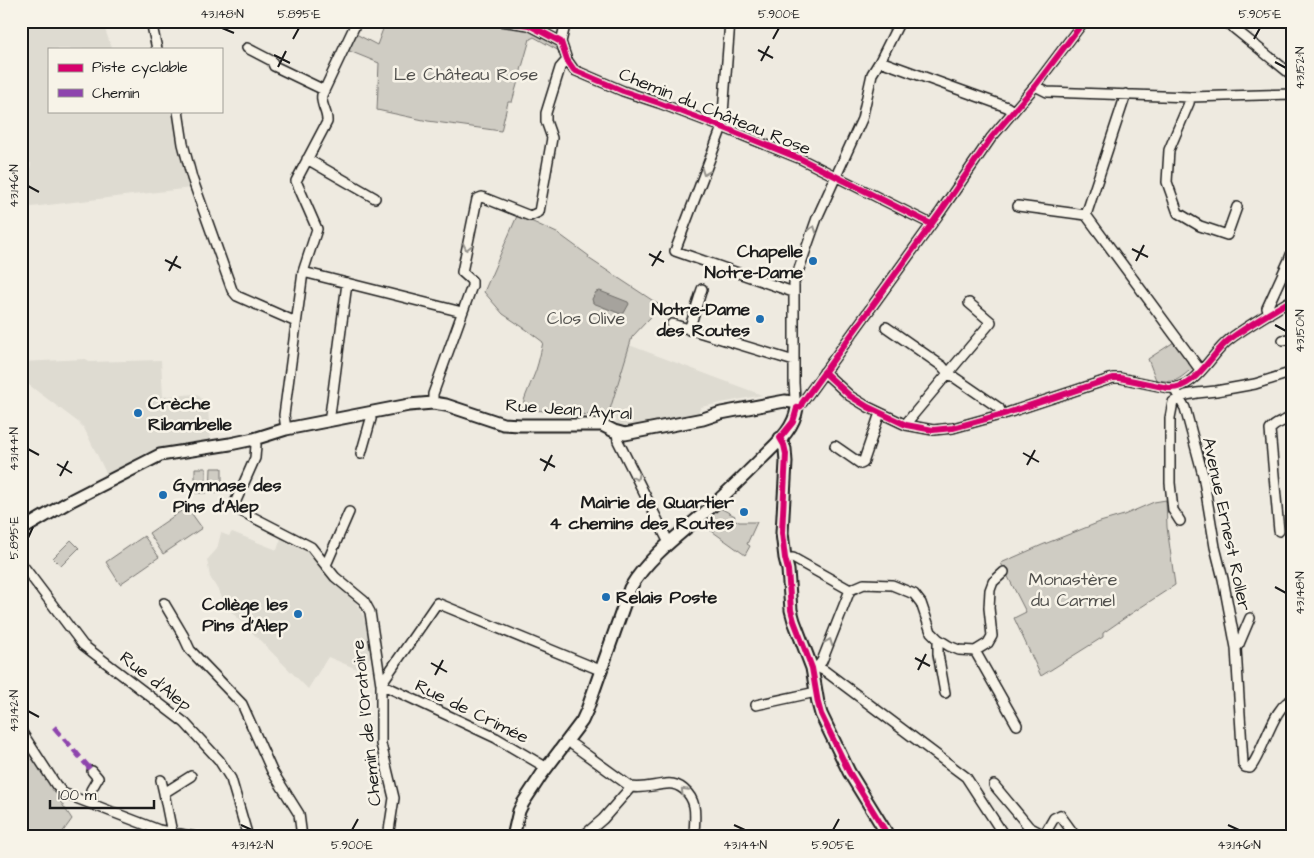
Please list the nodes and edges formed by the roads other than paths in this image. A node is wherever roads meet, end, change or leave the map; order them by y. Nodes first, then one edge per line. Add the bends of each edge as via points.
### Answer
1 (150, 21) edge
2 (357, 21) edge
3 (500, 21) edge
4 (566, 21) edge
5 (730, 21) edge
6 (900, 21) edge
7 (1084, 21) edge
8 (1225, 21) edge
9 (561, 42) junction
10 (157, 48) edge
11 (247, 48) dead end
12 (567, 60) junction
13 (880, 61) junction
14 (1293, 76) edge
15 (1035, 86) junction
16 (324, 90) junction
17 (1126, 94) junction
18 (1293, 94) edge
19 (1190, 97) junction
20 (1013, 111) junction
21 (178, 112) edge
22 (722, 127) junction
23 (307, 159) junction
24 (836, 177) junction
25 (375, 198) dead end
26 (1018, 206) dead end
27 (1237, 207) dead end
28 (1086, 215) junction
29 (931, 224) junction
30 (1293, 249) edge
31 (303, 272) junction
32 (347, 283) junction
33 (702, 290) dead end
34 (793, 292) junction
35 (1293, 299) edge
36 (968, 303) dead end
37 (462, 312) junction
38 (1268, 314) junction
39 (296, 322) junction
40 (672, 324) dead end
41 (886, 327) dead end
42 (690, 330) junction
43 (1293, 338) edge
44 (1283, 340) dead end
45 (794, 361) junction
46 (1201, 371) junction
47 (824, 372) junction
48 (1293, 372) edge
49 (948, 373) junction
50 (1184, 384) junction
51 (1174, 388) junction
52 (1183, 397) junction
53 (1293, 402) edge
54 (433, 403) junction
55 (796, 403) junction
56 (370, 413) junction
57 (880, 413) junction
58 (1002, 415) junction
59 (331, 421) junction
60 (906, 425) junction
61 (286, 429) junction
62 (617, 432) junction
63 (780, 438) junction
64 (254, 439) junction
65 (834, 446) dead end
66 (361, 454) dead end
67 (349, 512) dead end
68 (1180, 521) dead end
69 (21, 530) edge
70 (1279, 531) dead end
71 (669, 543) junction
72 (785, 558) junction
73 (21, 563) edge
74 (326, 565) junction
75 (1004, 572) dead end
76 (850, 590) junction
77 (164, 603) dead end
78 (1250, 618) dead end
79 (938, 639) junction
80 (1236, 648) junction
81 (975, 651) junction
82 (812, 668) junction
83 (600, 670) junction
84 (381, 684) junction
85 (816, 692) junction
86 (945, 693) dead end
87 (1293, 700) edge
88 (756, 705) dead end
89 (1017, 725) dead end
90 (21, 731) edge
91 (573, 745) dead end
92 (546, 769) junction
93 (92, 771) dead end
94 (191, 776) dead end
95 (161, 780) dead end
96 (994, 786) dead end
97 (631, 788) junction
98 (164, 793) junction
99 (92, 804) junction
100 (172, 832) junction
101 (517, 836) edge
102 (1043, 836) edge
103 (195, 837) edge
104 (248, 837) edge
105 (302, 837) edge
106 (388, 837) edge
107 (582, 837) edge
108 (694, 837) edge
109 (889, 837) edge
110 (1005, 837) edge
111 (1076, 837) edge

1 - 10 street
2 - 16 street
3 - 9 street via 529,25
4 - 9 street
5 - 22 street
6 - 13 street
7 - 15 street
8 - 14 street
9 - 12 street
11 - 16 street via 272,61 274,66
12 - 22 street, Chemin du Château Rose via 574,70
12 -> 37 street via 560,68 546,113 552,138 538,212 530,216 482,197 477,199 462,272 472,281 472,286
13 - 20 street
13 - 24 street via 872,74 862,119
15 - 17 street via 1047,92
15 - 20 street
16 - 23 street via 321,99 327,122
17 - 19 street
17 - 28 street
18 - 19 street
19 - 27 street via 1169,150 1167,182 1178,213 1200,226 1227,235
20 - 29 street
21 - 39 street via 192,178 232,290 237,296
22 - 24 street, Chemin du Château Rose
22 -> 34 street via 675,251
23 - 25 street
23 - 31 street via 296,181 317,229
24 - 29 street, Chemin du Château Rose
34 -> 24 street via 817,218
26 - 28 street
28 - 46 street
29 - 47 street
30 - 38 street via 1267,308
31 - 32 street
31 - 39 street
32 - 37 street
32 - 59 street
33 - 42 street
34 - 45 street
35 - 38 street
36 - 49 street via 991,322
37 - 54 street via 433,394
38 - 46 street via 1229,340
39 - 61 street via 284,414
40 - 42 street
41 - 49 street
42 - 45 street
43 - 44 street
45 - 55 street
46 - 50 street
47 - 55 street
47 - 57 street via 858,402
48 - 52 street via 1255,384
49 - 58 street via 999,408
49 - 60 street
50 - 51 street
50 - 52 street, Avenue Ernest Roller
51 - 52 street, Avenue Ernest Roller
51 - 58 street via 1112,378
52 - 68 street via 1173,402 1170,418 1170,483 1173,510
52 - 80 street, Avenue Ernest Roller via 1203,475
53 - 70 street via 1289,418 1270,430
54 - 56 main road, Rue Jean Ayral
54 - 62 main road, Rue Jean Ayral via 503,424 602,425
55 - 62 main road, Rue Jean Ayral via 785,401 721,413 703,420 625,434
55 - 63 main road via 793,422
56 - 59 main road, Rue Jean Ayral
56 - 66 street
57 - 60 street
57 - 65 street via 863,463
58 - 60 street via 941,430
59 - 61 main road, Rue Jean Ayral
61 - 64 main road, Rue Jean Ayral
62 -> 71 street
63 - 71 main road via 736,484
63 - 72 main road via 786,462 782,533
64 - 69 main road, Rue Jean Ayral via 160,455 75,504
64 - 74 street, Chemin de l'Oratoire via 255,458 235,503 237,509 311,547
67 - 74 street
71 - 83 main road via 630,588
72 - 76 street via 793,558
72 - 82 main road via 791,610
73 - 104 street, Rue d'Alep via 83,645 185,723 219,760 231,779
74 - 84 street, Chemin de l'Oratoire via 335,577 364,601 370,612
75 - 81 street via 993,582 990,590 992,636 988,643
76 - 79 street via 864,584 892,585 914,594 922,603 931,632
82 -> 76 street via 822,661
77 - 105 street via 190,650 242,704 272,770 299,814
78 - 80 street, Avenue Ernest Roller
79 - 81 street via 959,650
79 - 86 street
80 - 87 street, Avenue Ernest Roller via 1245,767 1250,768 1254,764 1283,705
81 - 89 street
82 - 85 main road
82 - 110 street via 825,671 966,777
83 - 84 street via 437,603
83 - 92 main road via 582,722
84 - 92 street, Rue de Crimée via 496,738
84 - 106 street, Chemin de l'Oratoire via 381,744 394,798
85 - 88 street
85 - 109 main road via 821,714 849,772
90 - 99 street via 63,793
91 - 97 street
92 - 101 main road via 519,811
93 - 99 street via 98,778 91,790
94 - 98 street
95 - 98 street
96 - 102 street via 1029,827
97 - 107 street via 604,819
108 -> 97 street via 694,805 679,785 668,783
98 - 100 street
99 - 100 street via 158,830
100 - 103 street
102 - 111 street via 1054,818 1060,815

